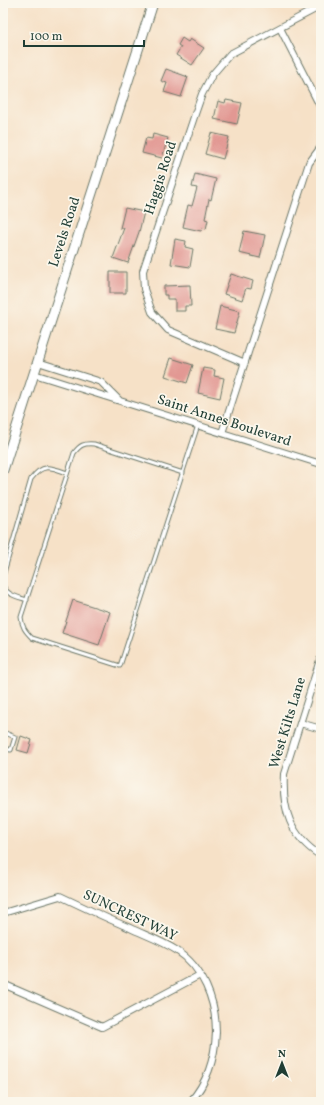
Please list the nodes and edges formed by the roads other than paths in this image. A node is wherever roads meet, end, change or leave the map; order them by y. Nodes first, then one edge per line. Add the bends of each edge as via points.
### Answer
1 (153, 3) edge
2 (321, 6) edge
3 (280, 28) junction
4 (321, 108) edge
5 (321, 147) edge
6 (38, 362) junction
7 (245, 363) junction
8 (34, 374) junction
9 (120, 401) junction
10 (198, 425) junction
11 (222, 433) junction
12 (321, 464) edge
13 (3, 470) edge
14 (67, 473) junction
15 (183, 473) junction
16 (3, 576) edge
17 (3, 585) edge
18 (27, 600) junction
19 (321, 657) edge
20 (300, 723) junction
21 (321, 729) edge
22 (3, 732) edge
23 (3, 749) edge
24 (321, 856) edge
25 (3, 913) edge
26 (200, 975) junction
27 (3, 984) edge
28 (190, 1102) edge

1 - 6 main road, Levels Road
2 - 3 street, Haggis Road
3 - 4 street
3 - 7 street, Haggis Road via 230,54 212,75 202,94 143,271 144,289 152,312 168,330
5 - 7 street via 309,163
6 - 8 main road, Levels Road
6 - 9 street, Saint Annes Boulevard via 101,382
7 - 11 street
8 - 9 street, Saint Annes Boulevard
8 - 13 main road, Levels Road
9 - 10 street, Saint Annes Boulevard
10 - 11 street, Saint Annes Boulevard
10 - 15 lane
11 - 12 street, Saint Annes Boulevard
14 - 15 lane via 74,453 86,444 94,444
14 - 16 lane via 50,467 43,468 31,479
14 - 18 lane
15 - 18 lane via 120,666 32,638 22,625
17 - 18 lane via 9,593
19 - 20 street, West Kilts Lane
20 - 21 street
20 - 24 street, West Kilts Lane via 284,774 285,807 294,831 309,848
22 - 23 lane via 16,737 11,750
25 - 26 street, SUNCREST WAY via 60,896 170,947 188,960
26 - 27 street via 102,1027
26 - 28 street, SUNCREST WAY via 212,1004 215,1040 208,1074

